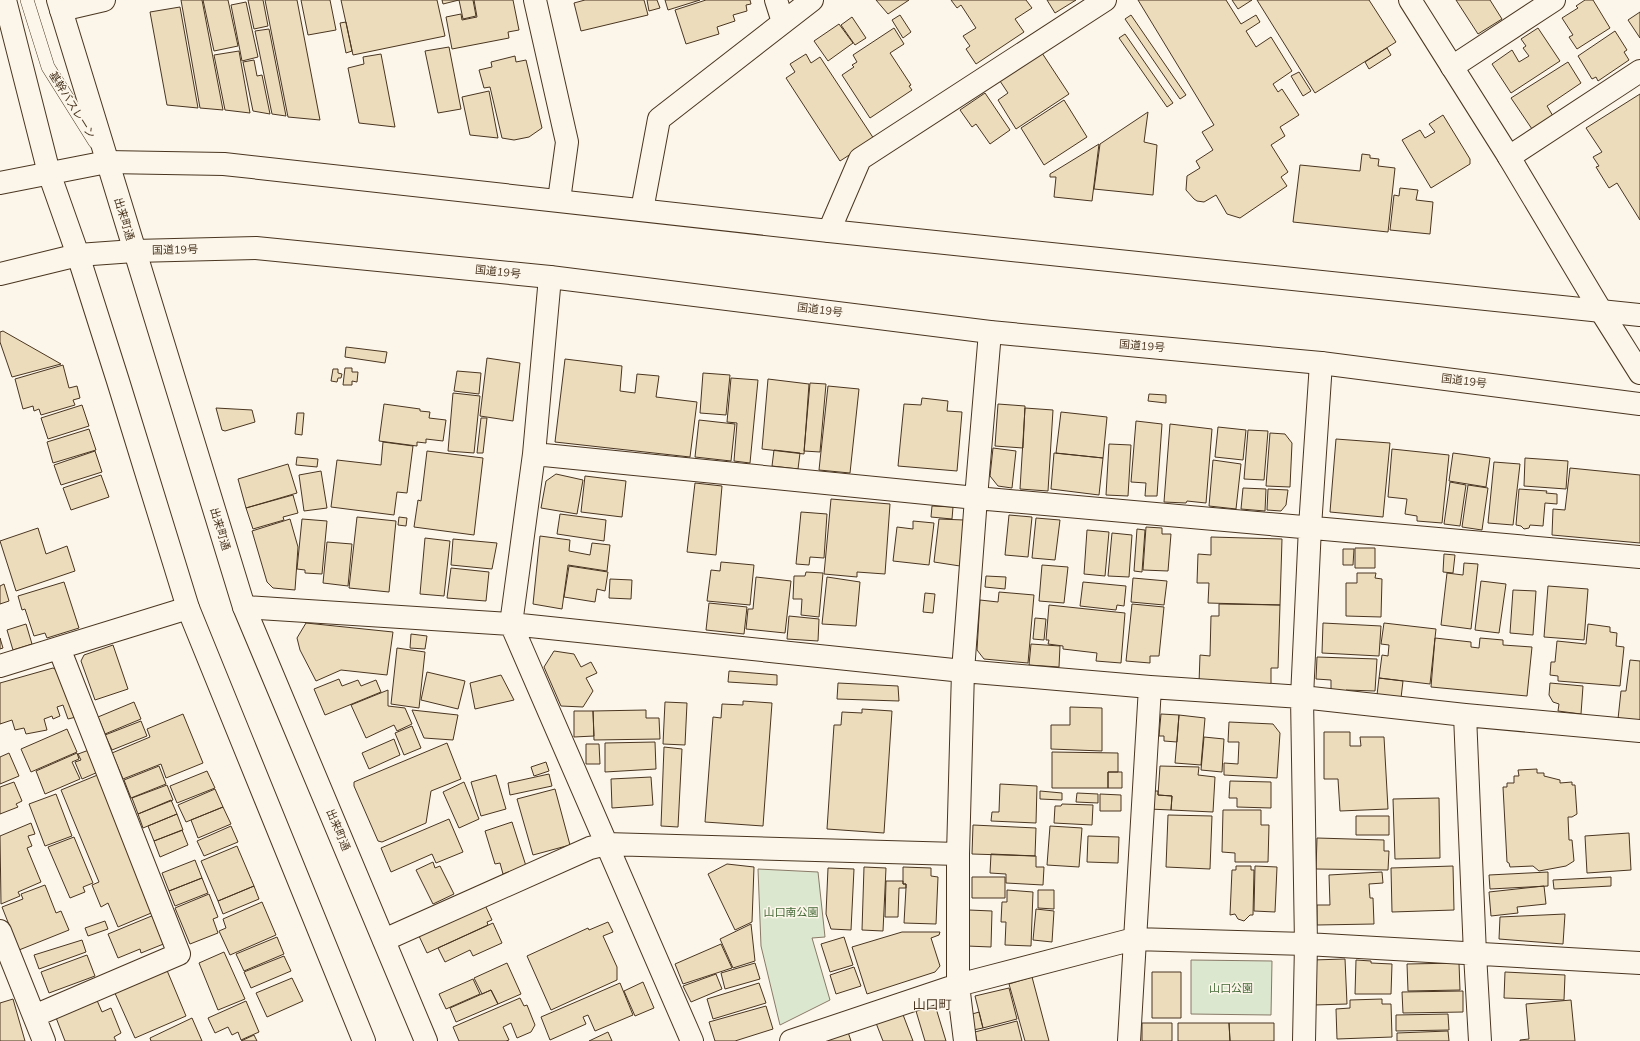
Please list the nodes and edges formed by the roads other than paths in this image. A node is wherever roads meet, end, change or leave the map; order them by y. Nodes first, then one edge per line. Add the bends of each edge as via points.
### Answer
1 (27, 0) edge
2 (104, 0) edge
3 (534, 0) edge
4 (776, 0) edge
5 (812, 0) edge
6 (1104, 0) edge
7 (1410, 0) edge
8 (1554, 0) edge
9 (60, 5) edge
10 (4, 7) edge
11 (783, 22) junction
12 (1452, 67) junction
13 (1640, 71) edge
14 (1509, 157) junction
15 (107, 162) junction
16 (49, 173) junction
17 (0, 183) edge
18 (559, 200) junction
19 (642, 210) junction
20 (829, 231) junction
21 (134, 251) junction
22 (78, 255) junction
23 (0, 274) edge
24 (550, 277) junction
25 (1601, 311) junction
26 (1640, 315) edge
27 (990, 332) junction
28 (1321, 363) junction
29 (1640, 373) edge
30 (1640, 404) edge
31 (534, 454) junction
32 (976, 498) junction
33 (1310, 527) junction
34 (1640, 557) edge
35 (244, 607) junction
36 (188, 608) junction
37 (511, 624) junction
38 (59, 648) junction
39 (0, 666) edge
40 (963, 671) junction
41 (1150, 687) junction
42 (1302, 697) junction
43 (1465, 715) junction
44 (1640, 731) edge
45 (606, 844) junction
46 (958, 854) junction
47 (0, 932) edge
48 (1134, 939) junction
49 (384, 940) junction
50 (1306, 944) junction
51 (1475, 954) junction
52 (1640, 964) edge
53 (958, 984) junction
54 (411, 1006) junction
55 (34, 1016) junction
56 (44, 1041) edge
57 (364, 1041) edge
58 (420, 1041) edge
59 (426, 1041) edge
60 (692, 1041) edge
61 (791, 1041) edge
62 (965, 1041) edge
63 (1129, 1041) edge
64 (1304, 1041) edge
65 (1480, 1041) edge

1 - 15 lane, 基幹バスレーン via 48,67
2 - 9 main road
3 - 18 main road via 567,142
4 - 11 main road
5 - 11 main road
6 - 20 main road via 860,159
7 - 12 main road
8 - 12 main road
9 - 15 main road, 出来町通
10 - 16 main road
11 - 19 main road via 659,119
12 - 14 main road
13 - 14 main road
14 - 25 main road
15 - 16 main road
15 - 18 main road via 224,164
15 - 21 main road, 出来町通
16 - 17 main road
16 - 22 main road
18 - 19 main road
19 - 20 main road
20 - 25 main road
21 - 22 main road, 国道19号
21 - 24 main road, 国道19号 via 256,248
21 - 35 main road, 出来町通
22 - 23 main road, 国道19号
22 - 36 main road
24 - 27 main road, 国道19号
24 - 31 main road
25 - 26 main road
25 - 29 main road
27 - 28 main road, 国道19号
27 - 32 main road
28 - 30 main road, 国道19号
28 - 33 main road
31 - 32 main road
31 - 37 main road
32 - 33 main road
32 - 40 main road
33 - 34 main road
33 - 42 main road
35 - 37 main road
35 - 49 main road, 出来町通
36 - 38 main road
36 - 57 main road
37 - 40 main road
37 - 45 main road
38 - 39 main road
38 - 55 main road via 179,954
40 - 41 main road
40 - 46 main road
41 - 42 main road
41 - 48 main road
42 - 43 main road
42 - 50 main road
43 - 44 main road
43 - 51 main road
45 - 46 main road
45 - 49 main road via 590,848
45 - 60 main road
46 - 53 main road
47 - 55 main road
48 - 50 main road
48 - 53 main road
48 - 63 main road
49 - 54 main road, 出来町通
50 - 51 main road
50 - 64 main road
51 - 52 main road
51 - 65 main road
53 - 61 main road
53 - 62 main road
54 - 58 lane
54 - 59 main road, 出来町通
55 - 56 main road

